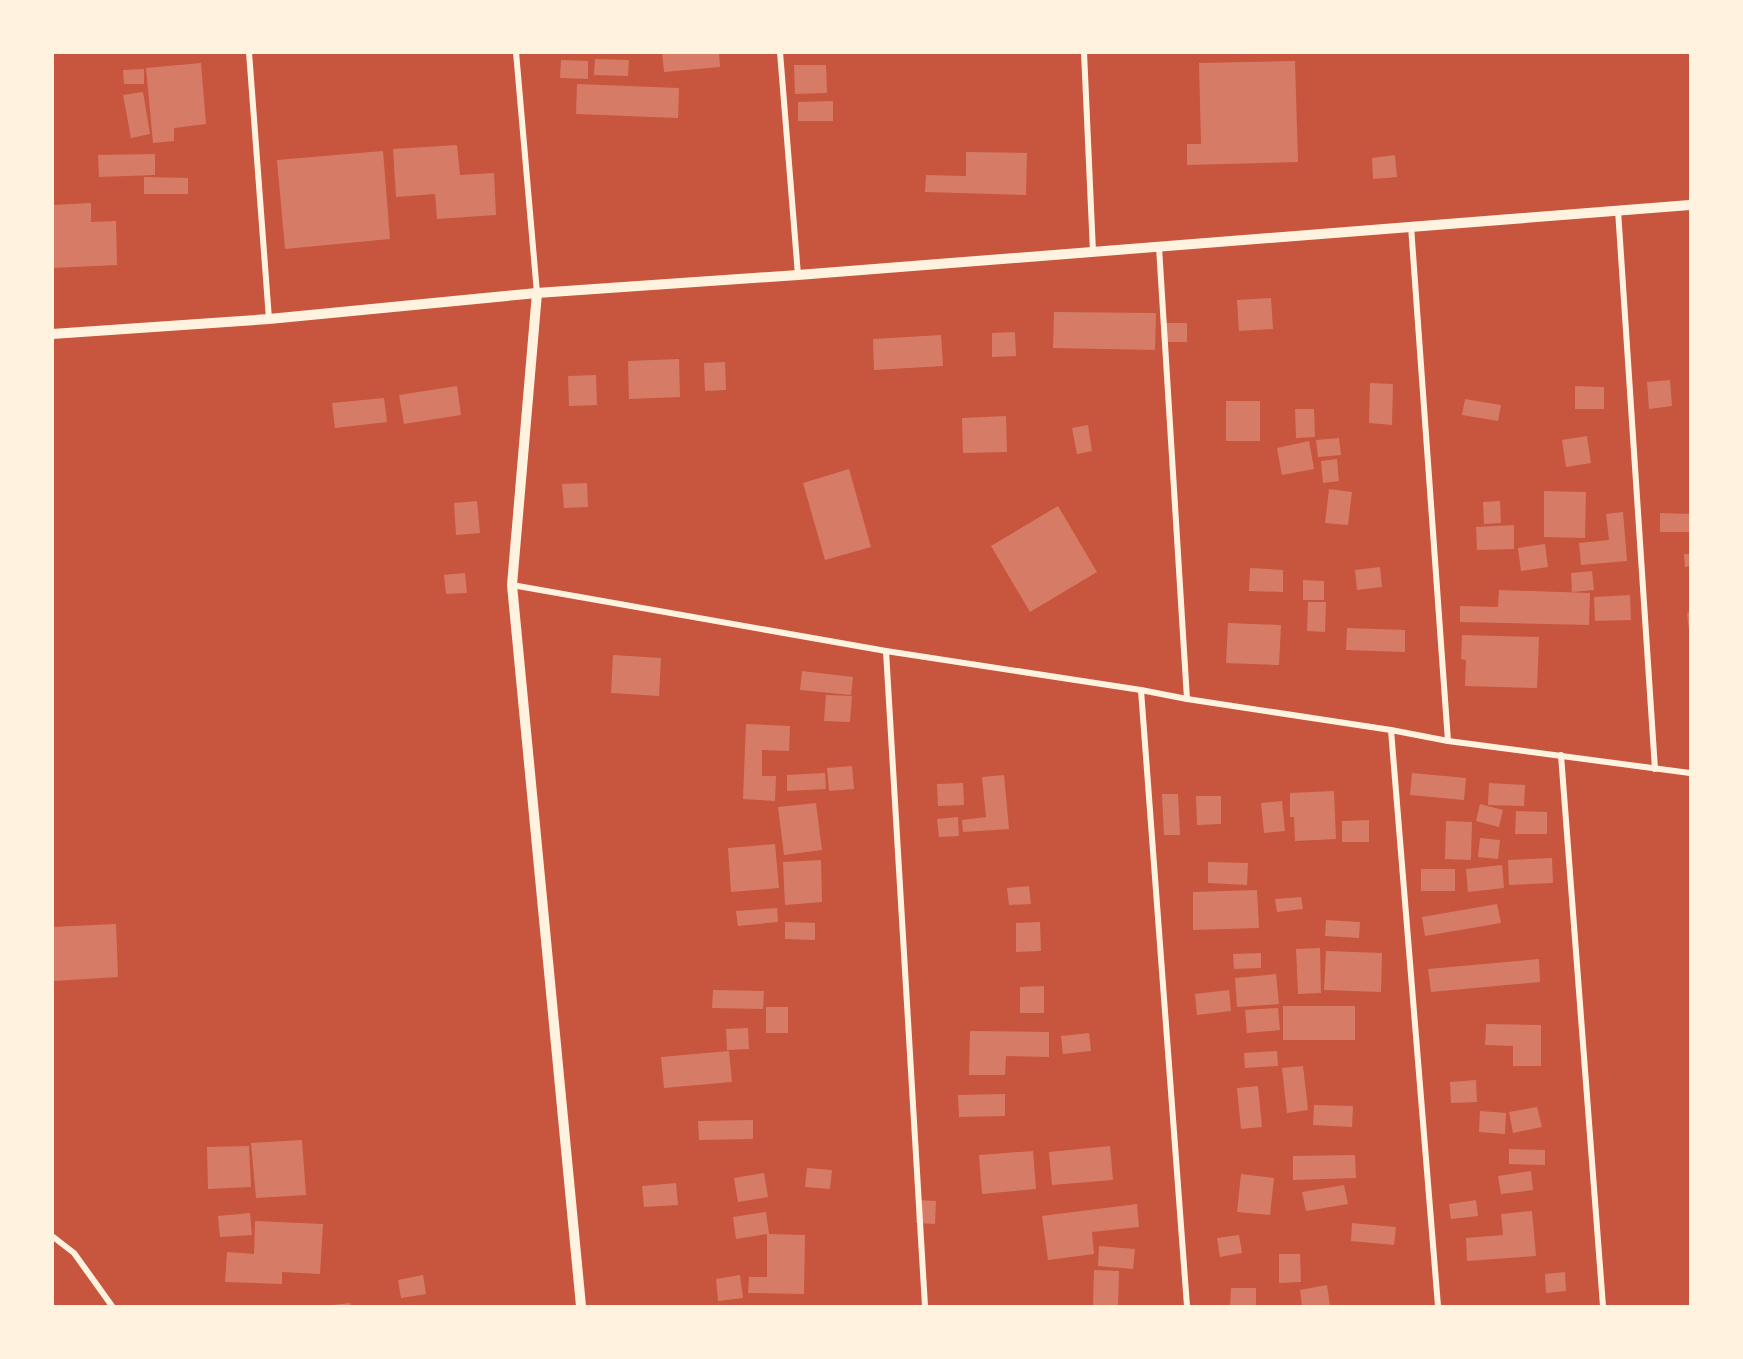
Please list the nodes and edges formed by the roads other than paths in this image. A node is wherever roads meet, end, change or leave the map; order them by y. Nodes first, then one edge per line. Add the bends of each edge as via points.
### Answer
1 (249, 52) edge
2 (516, 52) edge
3 (780, 52) edge
4 (1084, 52) edge
5 (1690, 206) edge
6 (1618, 210) junction
7 (1411, 226) junction
8 (1159, 247) junction
9 (1093, 252) junction
10 (798, 275) junction
11 (537, 293) junction
12 (269, 319) junction
13 (52, 334) edge
14 (512, 585) junction
15 (886, 651) junction
16 (1141, 690) junction
17 (1187, 699) junction
18 (1391, 730) junction
19 (1448, 741) junction
20 (1562, 755) junction
21 (1655, 769) junction
22 (1690, 773) edge
23 (52, 1236) edge
24 (112, 1306) edge
25 (581, 1306) edge
26 (925, 1306) edge
27 (1187, 1306) edge
28 (1438, 1306) edge
29 (1603, 1306) edge

1 - 12 street
2 - 11 street
3 - 10 street
4 - 9 street
5 - 6 street
6 - 7 street
6 - 21 street
7 - 8 street
7 - 19 street
8 - 9 street
8 - 17 street
9 - 10 street
10 - 11 street
11 - 12 street
11 - 14 street
12 - 13 street
14 - 15 street
14 - 25 street
15 - 16 street
15 - 26 street
16 - 17 street
16 - 27 street
17 - 18 street
18 - 19 street
18 - 28 street
19 - 20 street
20 - 21 street
20 - 29 street
21 - 22 street
23 - 24 street via 74,1253

